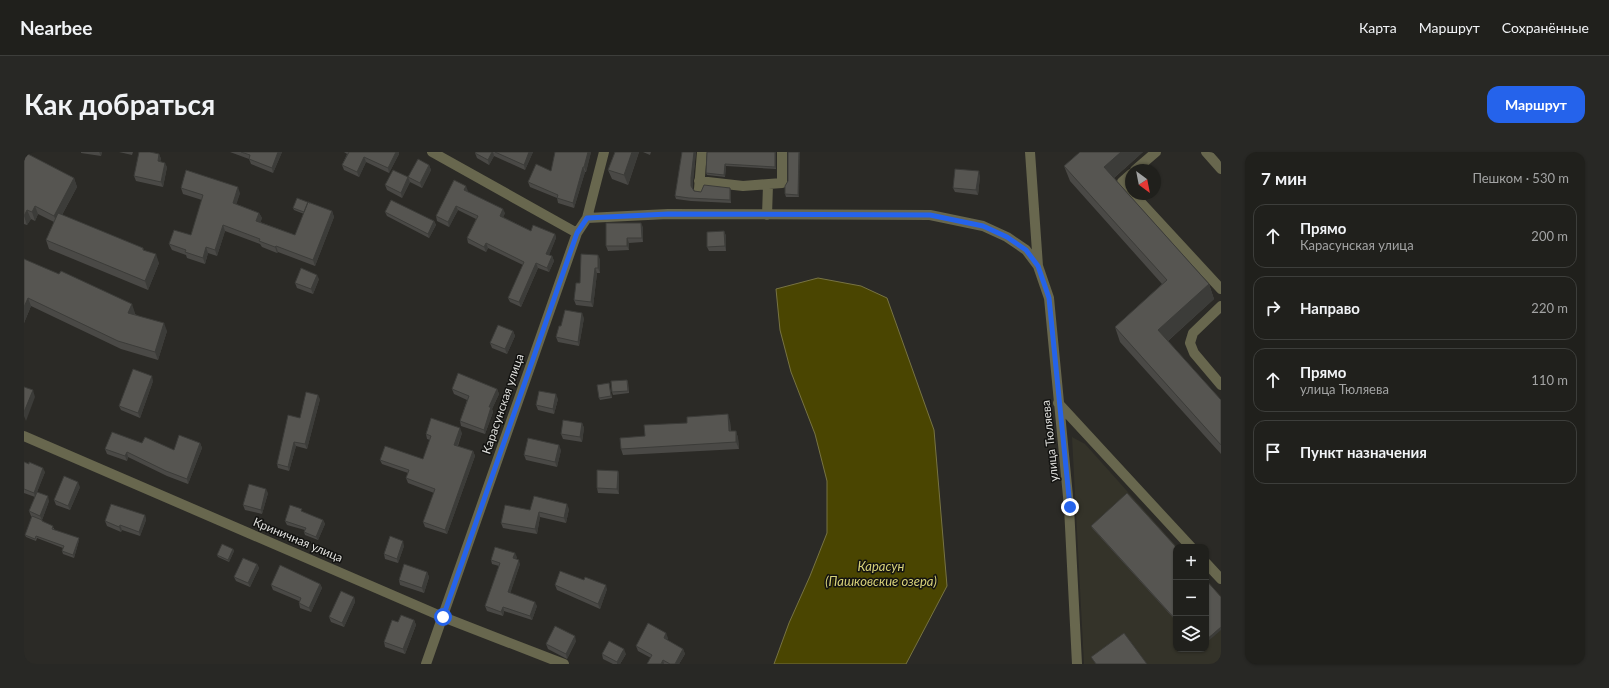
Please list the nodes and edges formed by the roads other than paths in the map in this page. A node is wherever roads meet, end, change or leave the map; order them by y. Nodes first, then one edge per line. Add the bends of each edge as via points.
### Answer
1 (432, 152) edge
2 (604, 152) edge
3 (702, 152) edge
4 (782, 152) edge
5 (1030, 152) edge
6 (1156, 152) edge
7 (1206, 152) edge
8 (1142, 164) edge
9 (1221, 169) edge
10 (768, 185) junction
11 (1139, 200) edge
12 (767, 215) junction
13 (587, 218) junction
14 (577, 233) junction
15 (1038, 266) junction
16 (1221, 289) edge
17 (1221, 306) edge
18 (1221, 385) edge
19 (1058, 403) junction
20 (24, 436) edge
21 (1189, 544) edge
22 (1209, 566) edge
23 (1221, 579) edge
24 (443, 617) junction
25 (426, 664) edge
26 (564, 664) edge
27 (1077, 664) edge

1 - 14 street
2 - 13 street, Карасунская улица
3 - 10 street via 699,185
4 - 10 street via 782,183
5 - 15 street
6 - 8 street
7 - 9 street
10 - 12 street
11 - 16 street
12 - 13 street via 668,214
12 - 15 street via 930,215 983,226 1007,237 1026,250
13 - 14 street, Карасунская улица
14 - 24 street, Карасунская улица
15 - 19 street, улица Тюляева via 1049,298
17 - 18 street via 1193,333 1190,343 1194,353
19 - 21 street
19 - 27 street, улица Тюляева via 1070,507
20 - 24 street, Криничная улица
22 - 23 street
24 - 25 street, Карасунская улица
24 - 26 street, Криничная улица

